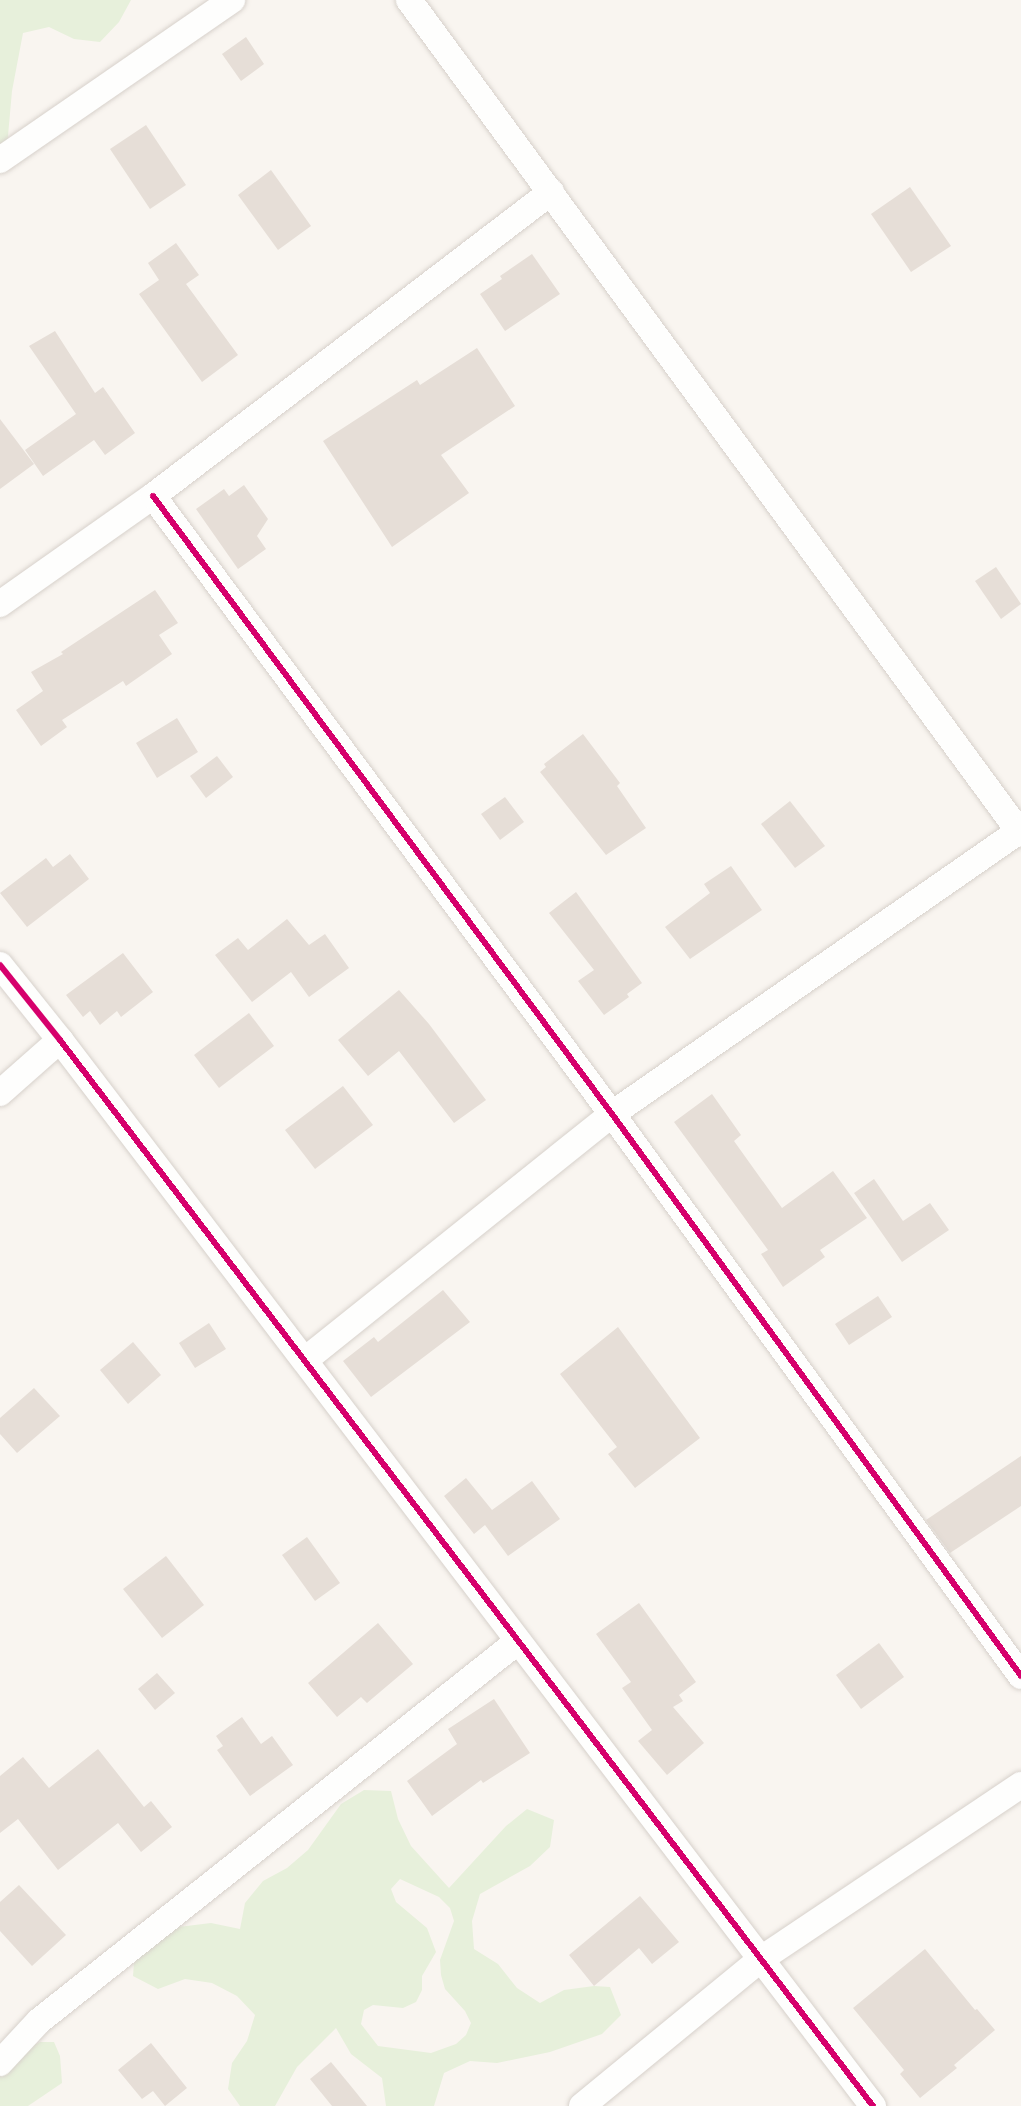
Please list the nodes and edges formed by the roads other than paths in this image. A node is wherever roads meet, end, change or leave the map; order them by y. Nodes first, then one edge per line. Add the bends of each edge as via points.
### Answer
1 (232, 0) edge
2 (409, 0) edge
3 (0, 159) edge
4 (551, 192) junction
5 (153, 496) junction
6 (0, 604) edge
7 (1020, 832) edge
8 (0, 965) edge
9 (60, 1040) junction
10 (0, 1093) edge
11 (612, 1114) junction
12 (304, 1360) junction
13 (517, 1642) junction
14 (1021, 1676) edge
15 (1021, 1785) edge
16 (761, 1959) junction
17 (0, 2063) edge
18 (582, 2106) edge
19 (873, 2106) edge

1 - 3 street
2 - 4 street
4 - 5 street
4 - 7 street
5 - 6 street
5 - 11 street
7 - 11 street
8 - 9 street
9 - 10 street
9 - 12 street
11 - 12 street
11 - 14 street
12 - 13 street
13 - 16 street
13 - 17 street via 39,2021
15 - 16 street
16 - 18 street
16 - 19 street

